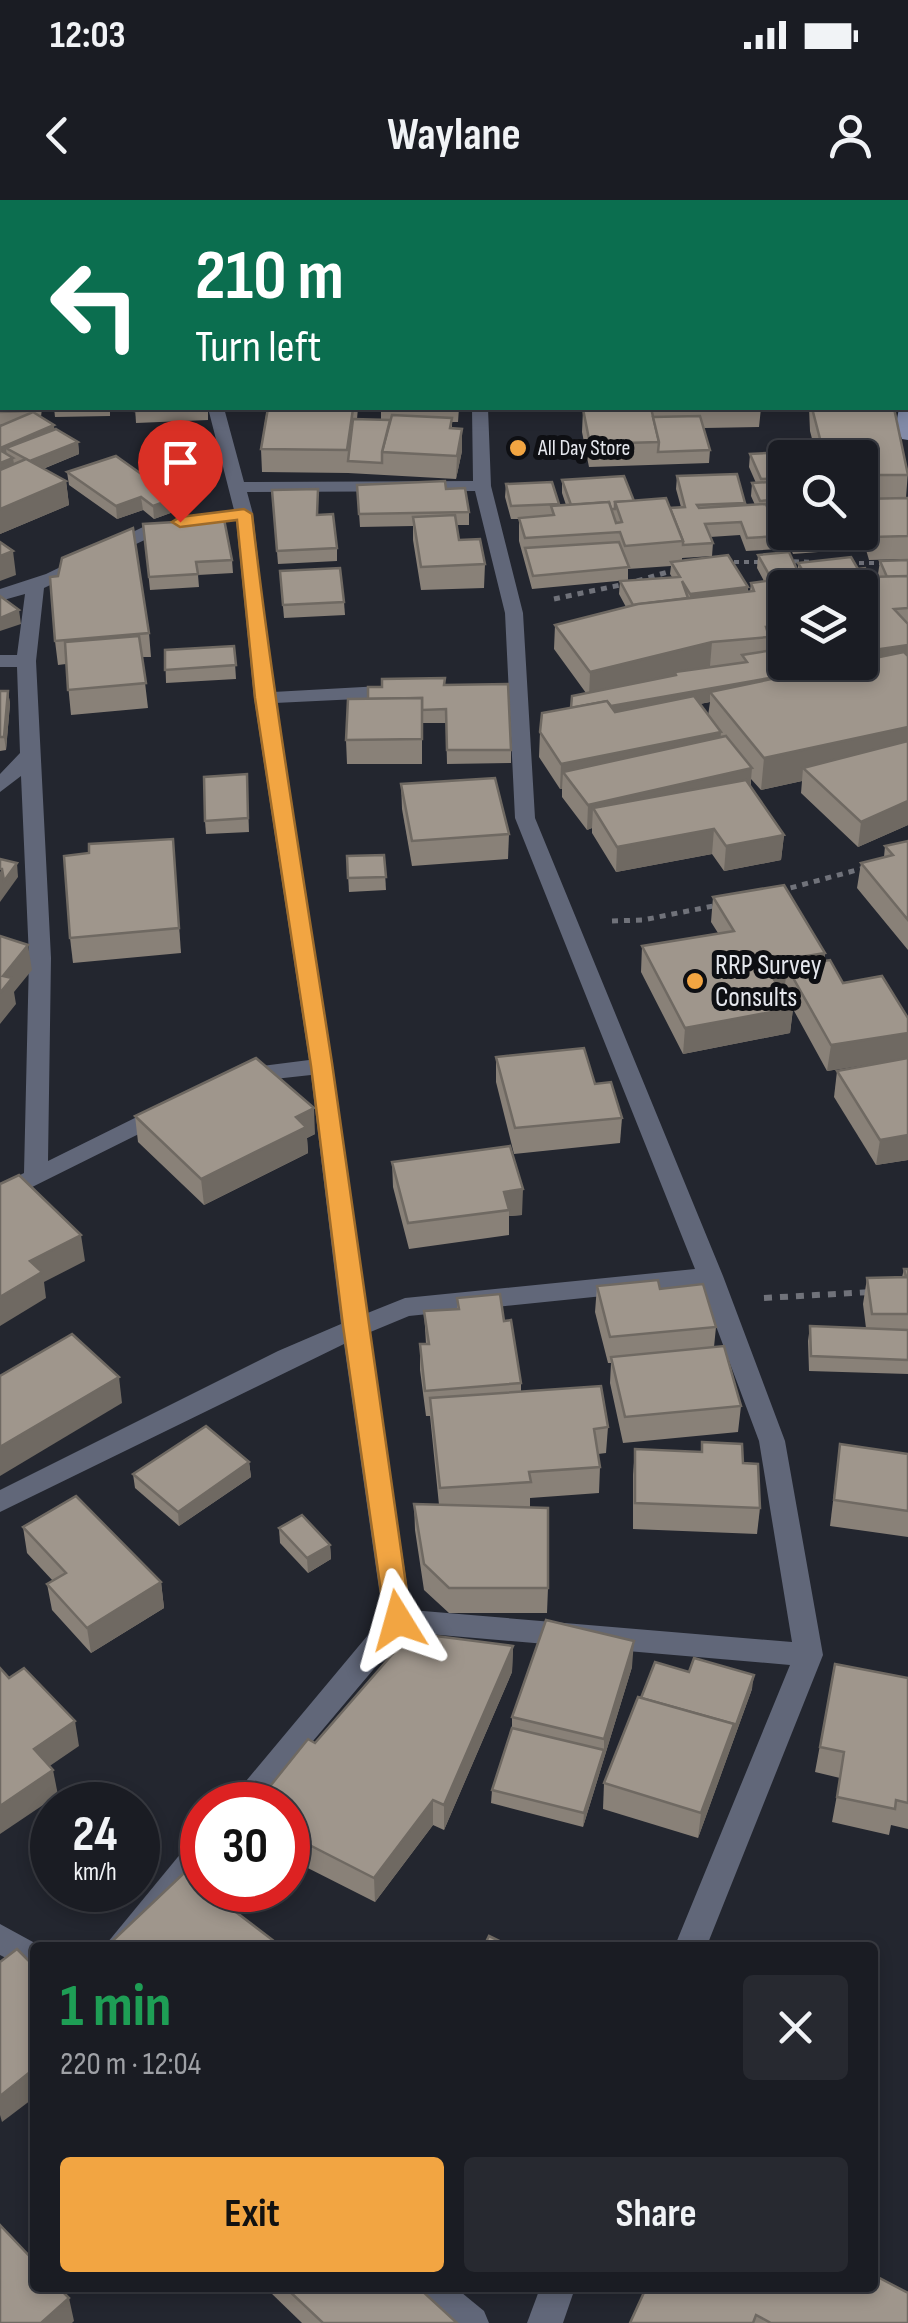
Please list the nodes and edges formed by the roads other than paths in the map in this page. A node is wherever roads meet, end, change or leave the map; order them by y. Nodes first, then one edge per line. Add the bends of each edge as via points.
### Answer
1 (217, 410) edge
2 (480, 410) edge
3 (907, 410) edge
4 (908, 435) edge
5 (482, 486) junction
6 (238, 487) junction
7 (244, 514) junction
8 (35, 588) junction
9 (0, 595) edge
10 (26, 661) junction
11 (0, 662) edge
12 (420, 690) edge
13 (264, 698) junction
14 (28, 756) junction
15 (0, 786) edge
16 (322, 1066) junction
17 (36, 1177) junction
18 (0, 1195) edge
19 (714, 1288) junction
20 (354, 1326) junction
21 (0, 1502) edge
22 (398, 1620) junction
23 (809, 1655) junction
24 (261, 1782) edge
25 (180, 1876) edge
26 (0, 1938) edge
27 (124, 1942) edge
28 (692, 1942) edge
29 (30, 1955) edge
30 (435, 2292) edge
31 (556, 2292) edge
32 (471, 2323) edge
33 (544, 2323) edge

1 - 6 street
2 - 5 street
3 - 4 main road
5 - 6 street
5 - 19 street via 514,613 508,686 525,818
6 - 7 street
7 - 8 street via 138,535
7 - 13 street
8 - 9 street
8 - 10 street
10 - 11 street
10 - 14 street
12 - 13 street
13 - 16 street
14 - 15 street
14 - 17 street via 40,958
16 - 17 street via 244,1073
16 - 20 street
17 - 18 street
19 - 20 street via 405,1306
19 - 23 street via 772,1440
20 - 21 street
20 - 22 street
22 - 23 street
22 - 24 street
23 - 28 street
25 - 27 street
26 - 29 street
30 - 32 street
31 - 33 street

